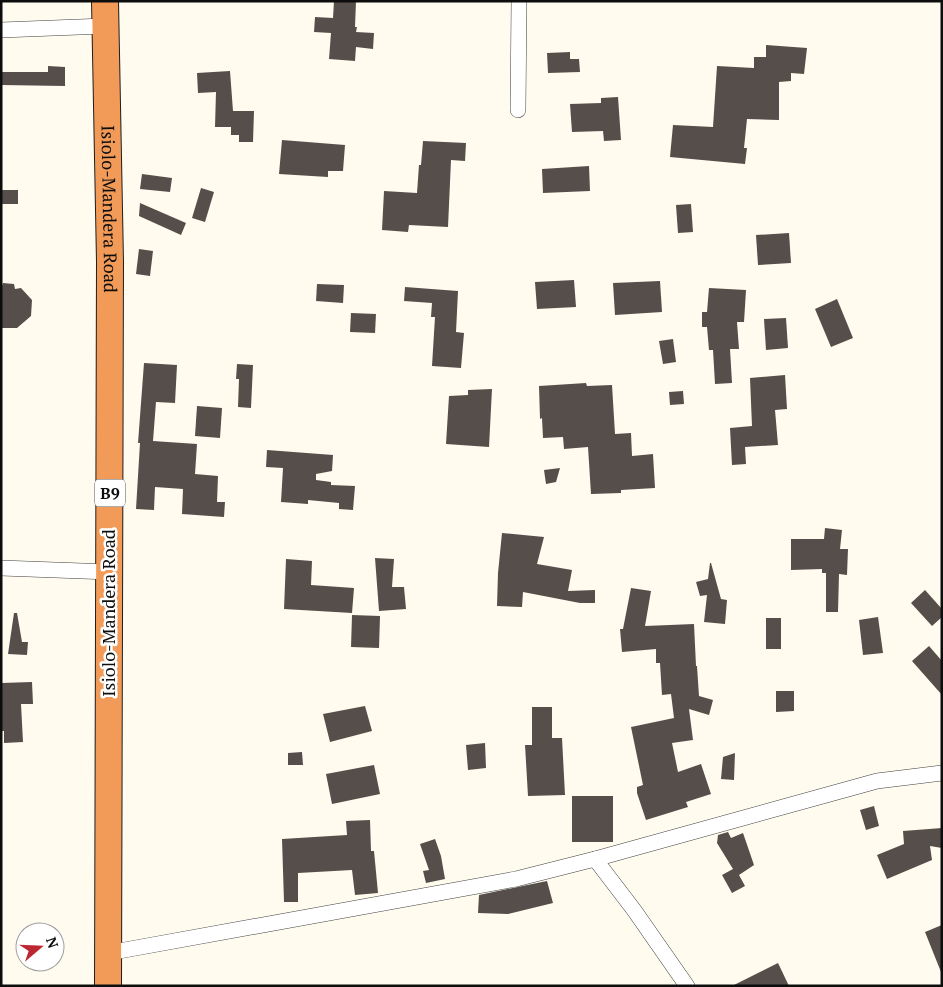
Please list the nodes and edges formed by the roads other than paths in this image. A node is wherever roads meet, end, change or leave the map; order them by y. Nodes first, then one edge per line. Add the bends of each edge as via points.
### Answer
1 (519, 1) edge
2 (105, 14) edge
3 (1, 30) edge
4 (518, 110) dead end
5 (1, 568) edge
6 (110, 572) junction
7 (942, 773) edge
8 (595, 860) junction
9 (108, 953) junction
10 (108, 986) edge
11 (687, 986) edge

1 - 4 street
2 - 3 street
2 - 6 highway, Isiolo-Mandera Road / B9 via 110,262
5 - 6 street
6 - 9 highway, Isiolo-Mandera Road / B9
7 - 8 street via 877,781
8 - 9 street via 498,883
8 - 11 street
9 - 10 highway, Isiolo-Mandera Road / B9

